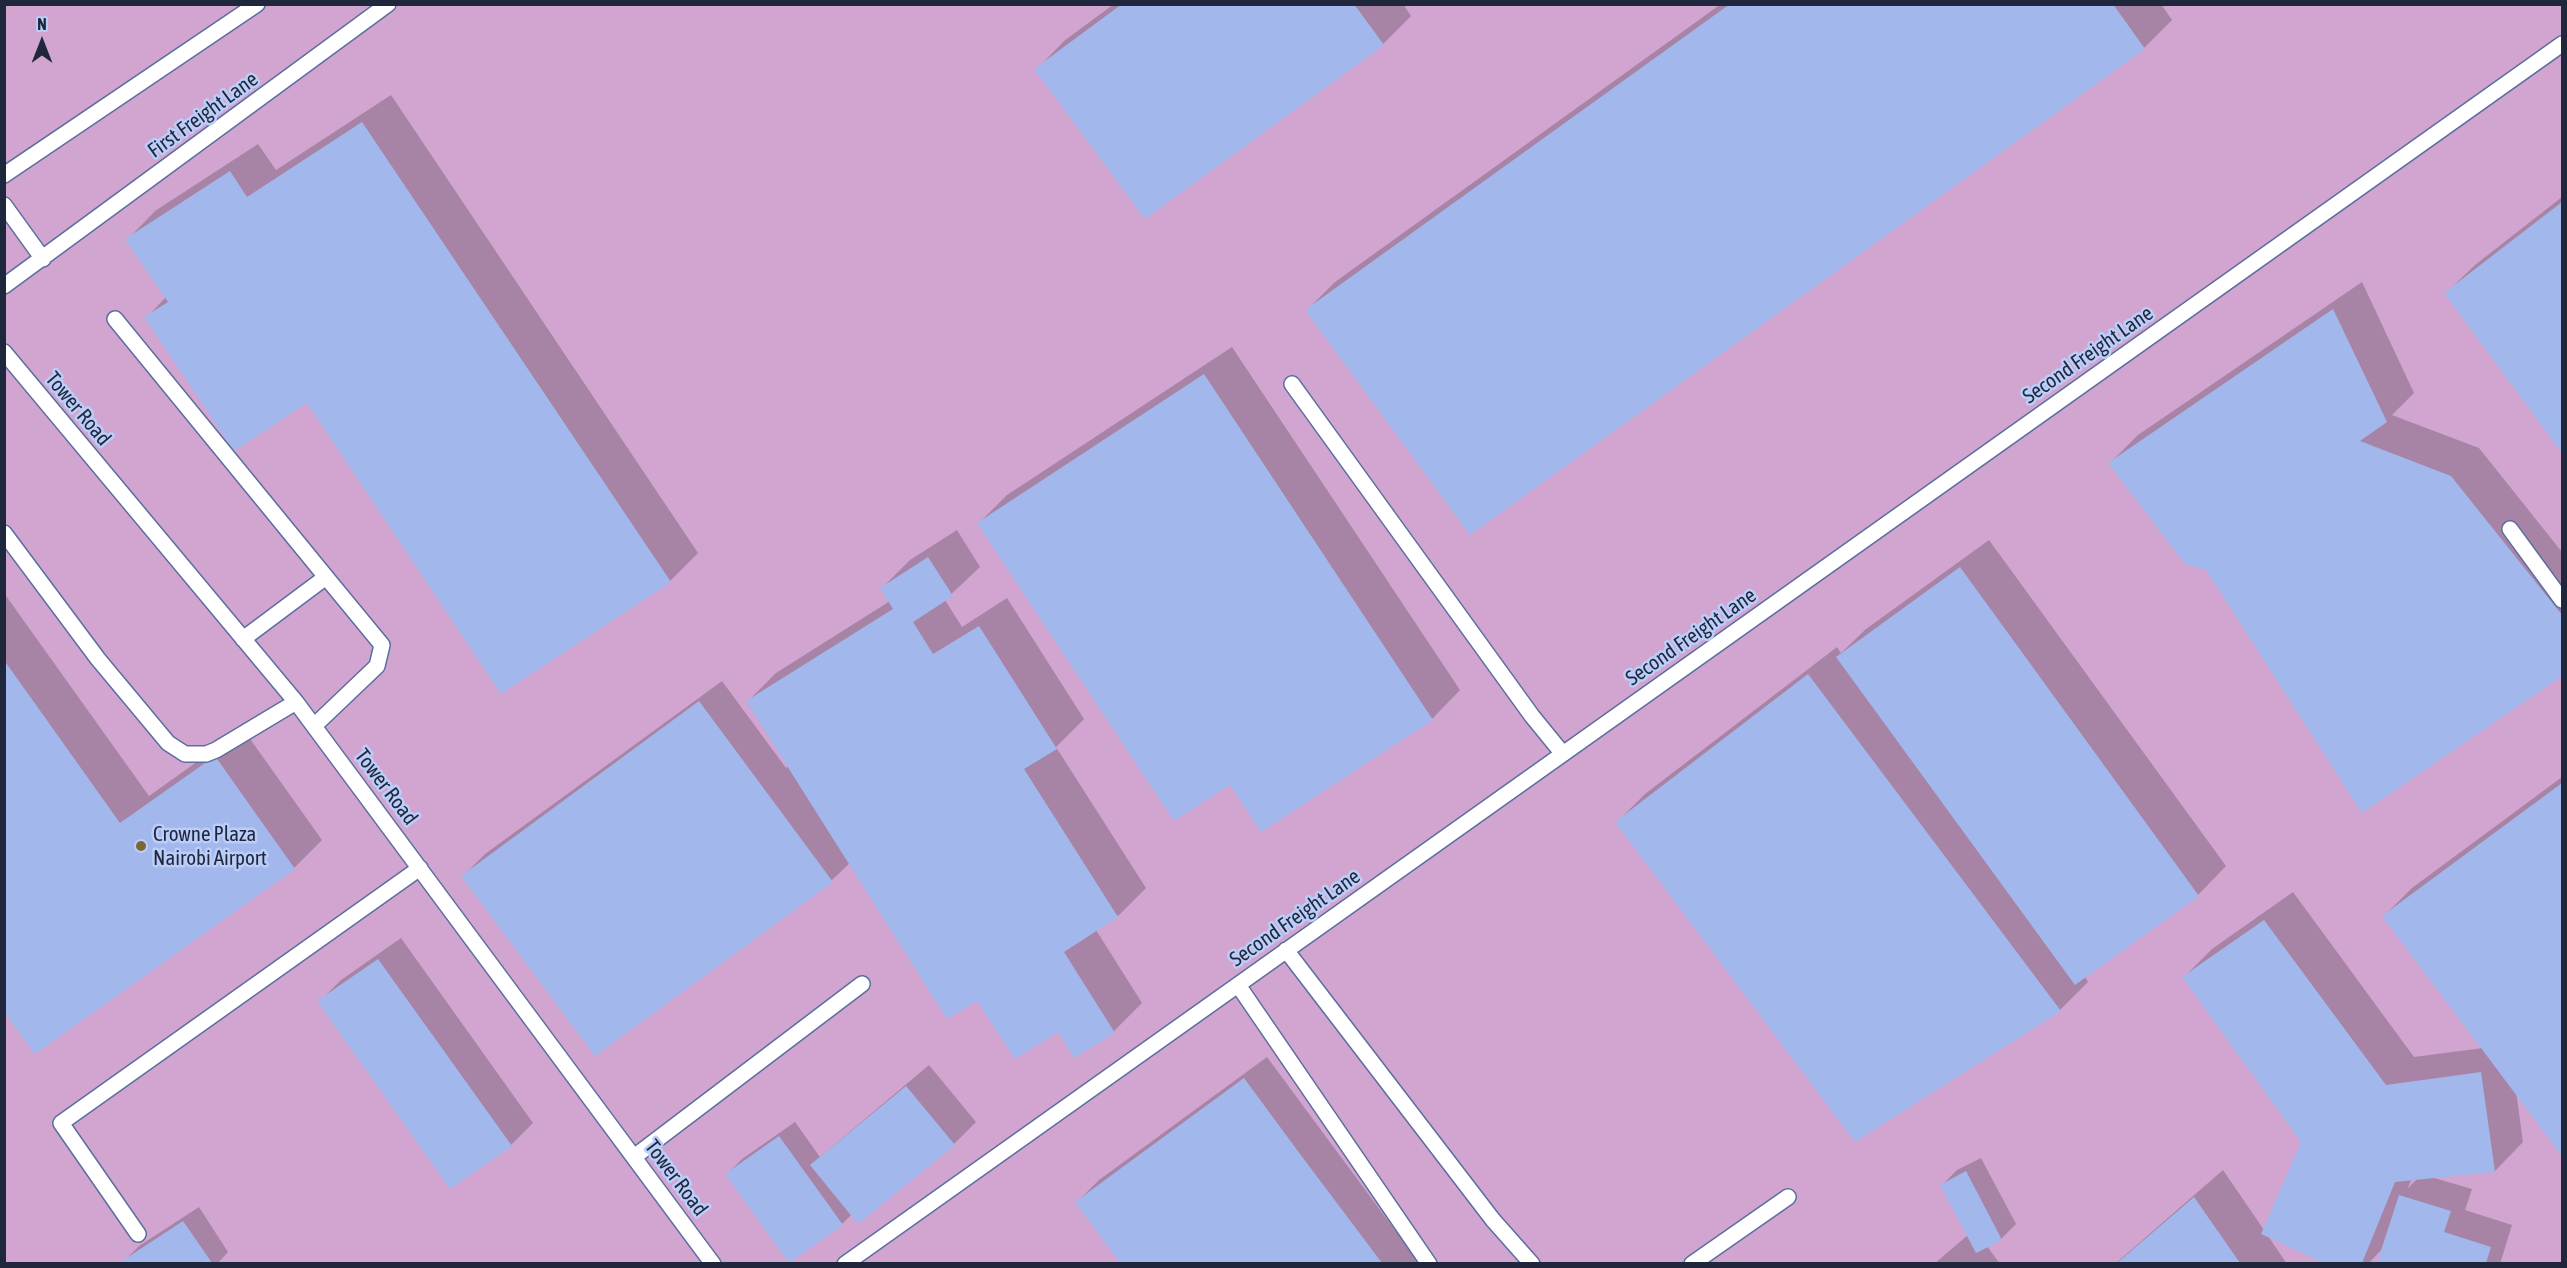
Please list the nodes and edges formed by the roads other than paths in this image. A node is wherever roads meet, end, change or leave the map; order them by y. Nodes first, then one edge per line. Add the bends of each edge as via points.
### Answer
1 (256, 4) edge
2 (388, 4) edge
3 (2562, 44) edge
4 (4, 175) edge
5 (4, 205) edge
6 (44, 259) junction
7 (4, 286) edge
8 (115, 319) dead end
9 (4, 352) edge
10 (10, 371) edge
11 (1292, 384) dead end
12 (2511, 529) dead end
13 (4, 533) edge
14 (326, 578) junction
15 (2562, 600) edge
16 (243, 639) junction
17 (296, 702) junction
18 (314, 726) junction
19 (1563, 754) junction
20 (420, 868) junction
21 (1286, 950) junction
22 (862, 984) dead end
23 (1238, 985) junction
24 (634, 1157) junction
25 (1788, 1197) dead end
26 (138, 1234) dead end
27 (713, 1263) edge
28 (845, 1263) edge
29 (1429, 1263) edge
30 (1532, 1263) edge
31 (1692, 1263) edge

1 - 4 lane
2 - 6 lane, First Freight Lane
3 - 19 lane, Second Freight Lane
5 - 6 lane
6 - 7 lane
8 - 14 lane
9 - 10 lane, Tower Road
10 - 16 lane, Tower Road
11 - 19 lane
12 - 15 lane
13 - 17 lane via 98,659 168,743 184,754 216,750
14 - 16 lane
14 - 18 lane via 382,645 382,655 377,666
16 - 17 lane, Tower Road
17 - 18 lane, Tower Road
18 - 20 lane, Tower Road
19 - 21 lane, Second Freight Lane
20 - 24 lane, Tower Road
20 - 26 lane via 61,1123
21 - 23 lane, Second Freight Lane
21 - 30 lane via 1493,1220
22 - 24 lane
23 - 28 lane, Second Freight Lane
23 - 29 lane
24 - 27 lane, Tower Road
25 - 31 lane

